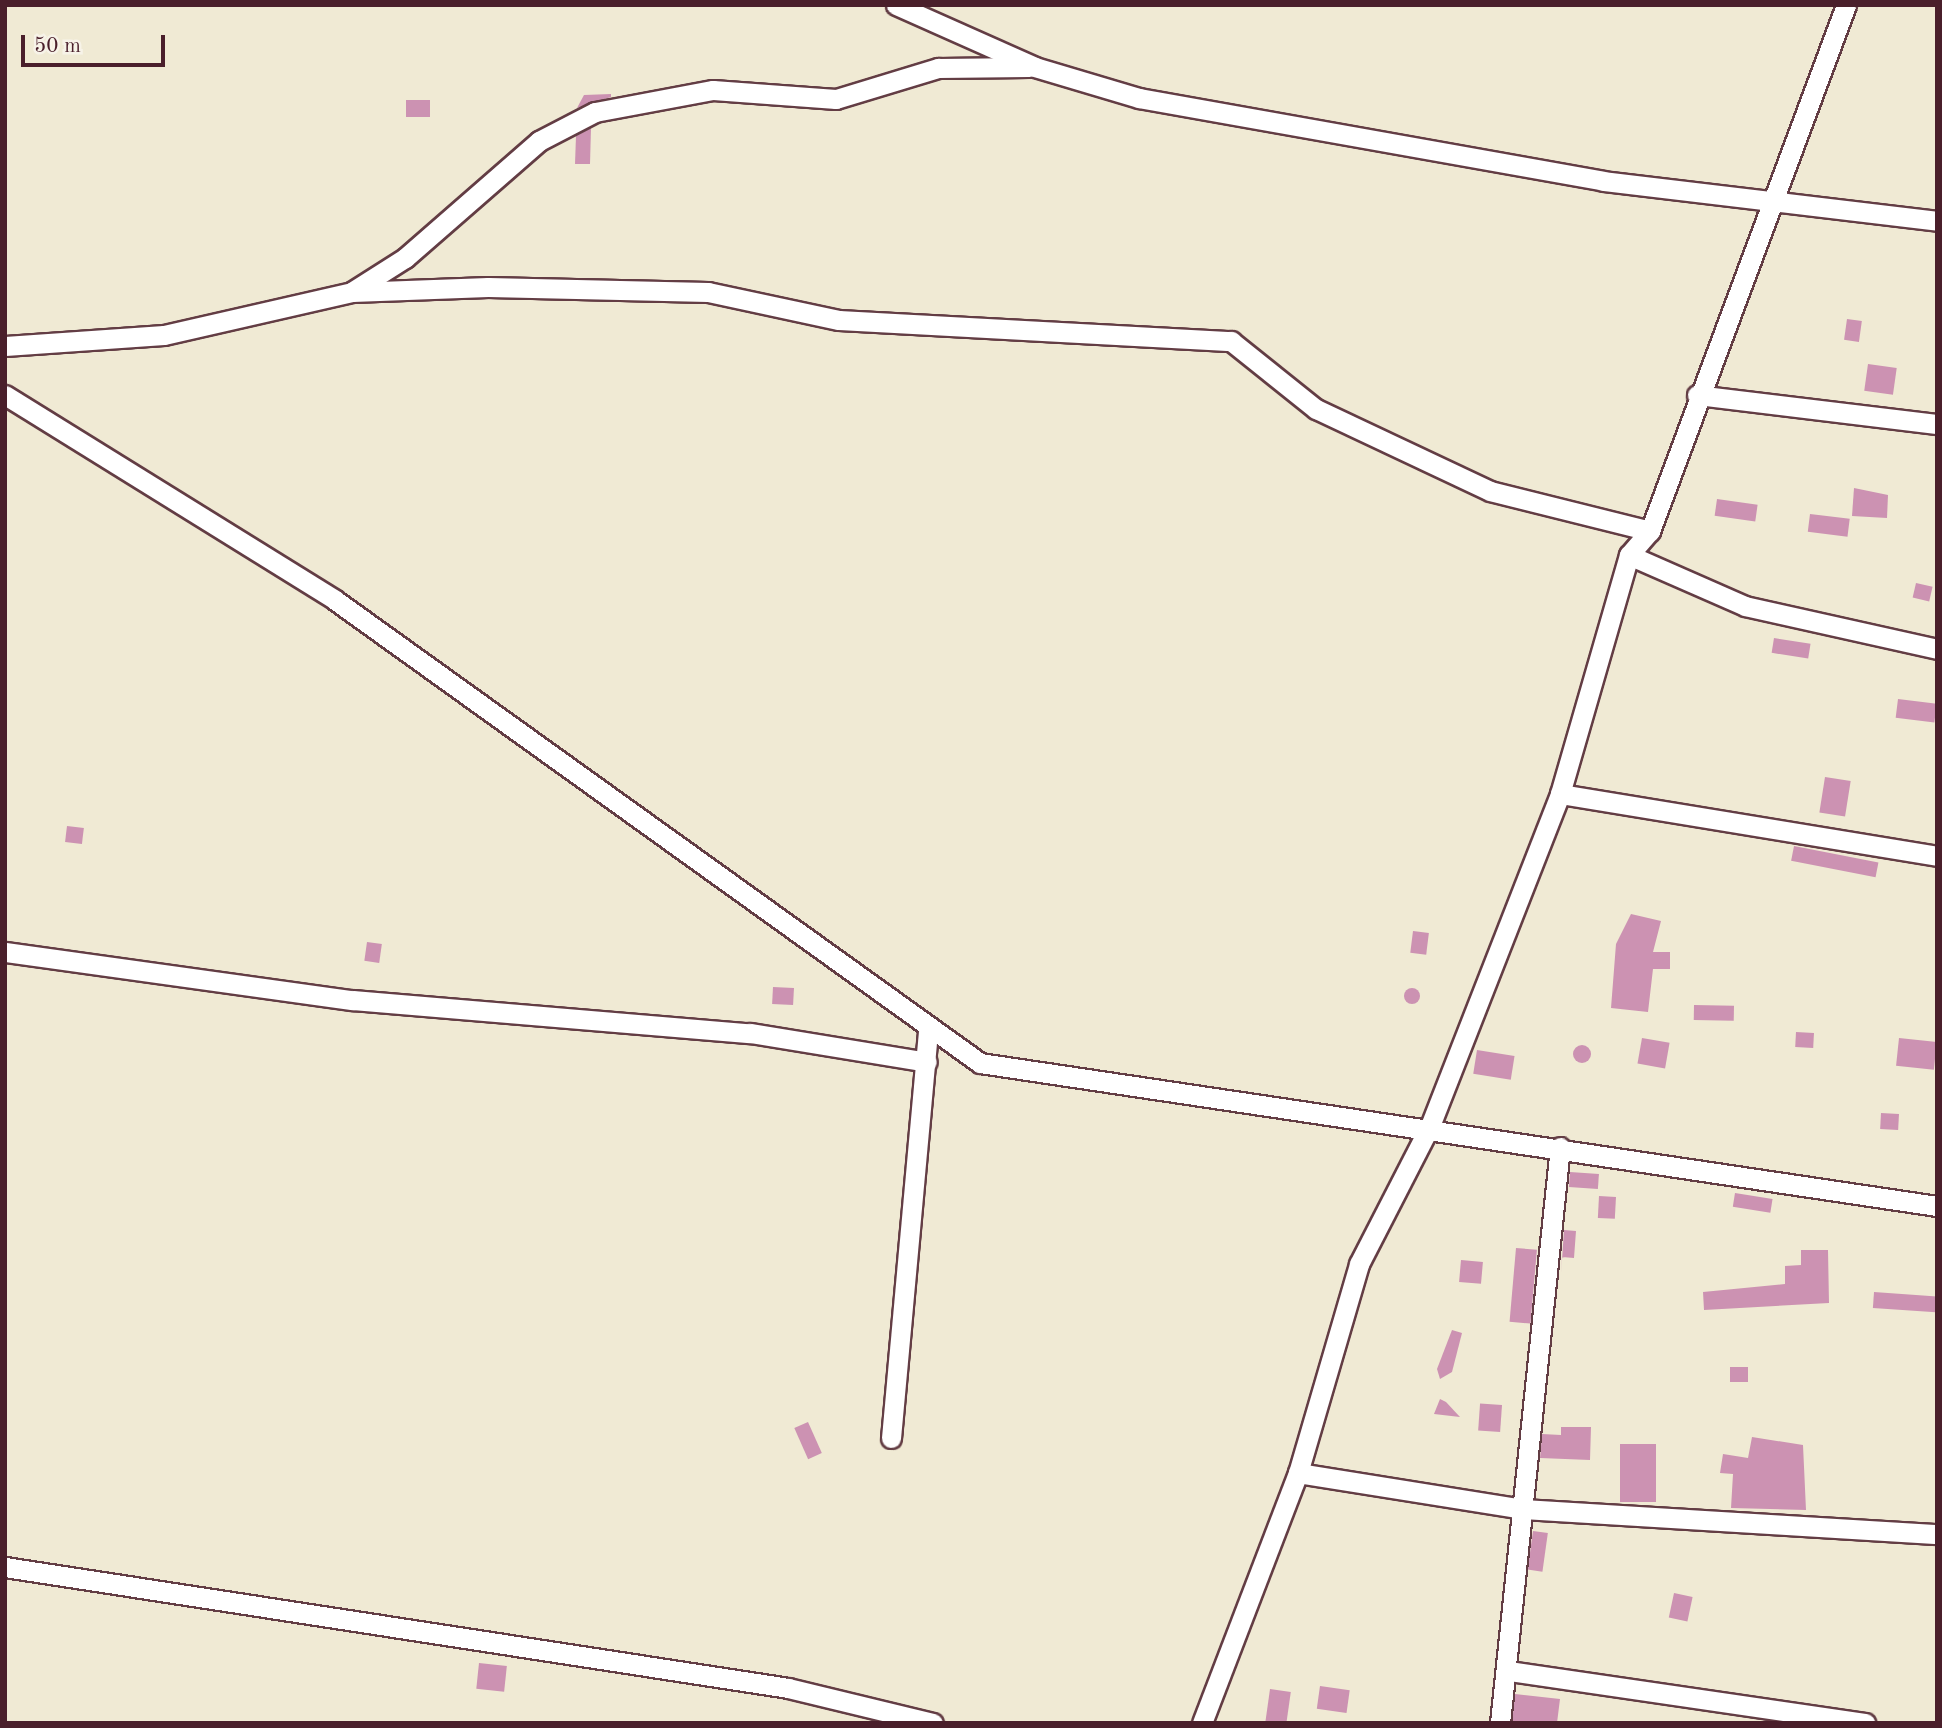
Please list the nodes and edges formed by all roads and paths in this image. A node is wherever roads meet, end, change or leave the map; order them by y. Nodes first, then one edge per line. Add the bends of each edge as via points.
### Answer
1 (895, 5) edge
2 (1846, 5) edge
3 (1035, 67) junction
4 (1772, 197) junction
5 (1937, 221) edge
6 (352, 292) junction
7 (5, 346) edge
8 (5, 394) edge
9 (1697, 394) junction
10 (1937, 424) edge
11 (1650, 531) junction
12 (1629, 555) junction
13 (1937, 649) edge
14 (1560, 794) junction
15 (1937, 856) edge
16 (5, 951) edge
17 (928, 1028) junction
18 (927, 1062) junction
19 (1430, 1126) junction
20 (1560, 1147) junction
21 (1937, 1206) edge
22 (891, 1438) dead end
23 (1298, 1473) junction
24 (1524, 1509) junction
25 (1937, 1534) edge
26 (5, 1567) edge
27 (1509, 1671) junction
28 (933, 1723) edge
29 (1202, 1723) edge
30 (1500, 1723) edge
31 (1865, 1723) edge

1 - 3 street
2 - 4 street
3 - 4 street via 1139,98 1299,131 1603,181
3 - 6 street via 938,68 836,99 713,90 595,112 539,141 405,258
4 - 5 street
4 - 9 street
6 - 7 street via 164,335
6 - 11 street via 488,287 708,292 839,320 1231,341 1317,409 1490,491
8 - 17 street via 335,600
9 - 10 street
9 - 11 street
11 - 12 street
12 - 13 street via 1745,606
12 - 14 street
14 - 15 street
14 - 19 street
16 - 18 street via 353,1000 750,1033
17 - 18 street
17 - 19 street via 980,1063
18 - 22 street
19 - 20 street
19 - 23 street via 1359,1264
20 - 21 street
20 - 24 street via 1527,1424
23 - 24 street
23 - 29 street
24 - 25 street
24 - 27 street
26 - 28 street via 788,1688
27 - 30 street
27 - 31 street

